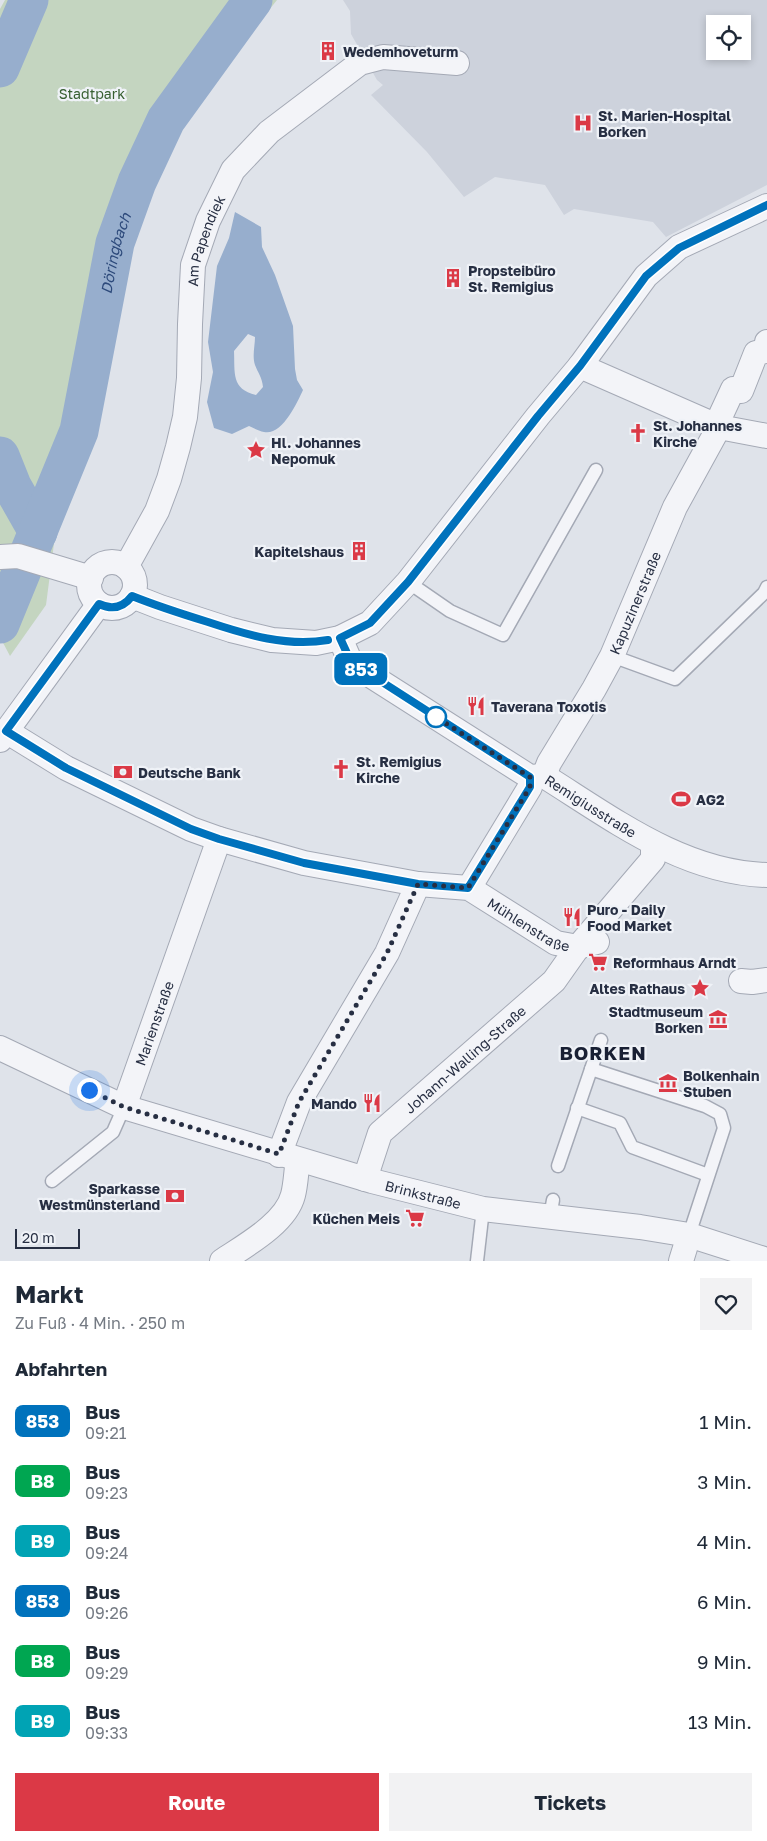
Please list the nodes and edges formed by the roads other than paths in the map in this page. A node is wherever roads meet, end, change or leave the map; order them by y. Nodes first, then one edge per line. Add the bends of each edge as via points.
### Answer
1 (457, 63) dead end
2 (764, 213) edge
3 (767, 342) edge
4 (580, 366) junction
5 (719, 427) junction
6 (767, 436) edge
7 (596, 470) dead end
8 (0, 557) edge
9 (126, 567) junction
10 (91, 578) junction
11 (408, 582) junction
12 (767, 587) edge
13 (132, 596) junction
14 (99, 604) junction
15 (340, 638) junction
16 (612, 656) junction
17 (3, 735) edge
18 (537, 777) junction
19 (219, 839) junction
20 (653, 843) junction
21 (767, 875) edge
22 (418, 884) junction
23 (468, 888) junction
24 (588, 944) junction
25 (767, 980) edge
26 (740, 981) dead end
27 (601, 1040) dead end
28 (0, 1048) edge
29 (591, 1069) junction
30 (124, 1107) junction
31 (578, 1108) junction
32 (288, 1157) junction
33 (558, 1166) dead end
34 (708, 1175) junction
35 (365, 1179) junction
36 (52, 1181) dead end
37 (483, 1209) junction
38 (689, 1235) junction
39 (767, 1260) edge
40 (222, 1261) edge
41 (477, 1261) edge
42 (681, 1261) edge

1 - 9 street, Am Papendiek via 382,57 360,63 269,132 233,170 208,221 193,265 189,378 178,447 157,511
2 - 4 street via 679,248 646,276
3 - 5 street, Kapuzinerstraße via 766,351 756,353 741,391 733,389 720,417
4 - 5 street
4 - 11 street
5 - 6 street
5 - 16 street, Kapuzinerstraße via 675,507
7 - 11 lane via 503,635 450,611
8 - 10 street via 18,556
9 - 10 street via 106,563
9 - 13 street via 135,584
10 - 14 street via 91,593
11 - 15 street via 370,623
12 - 16 lane via 764,594 674,679
13 - 14 street via 128,602 114,608
13 - 15 street via 272,640 316,642
14 - 17 street
15 - 18 street, Remigiusstraße via 351,662
16 - 18 street, Kapuzinerstraße
17 - 19 street, Mühlenstraße via 191,829
18 - 20 street, Remigiusstraße
18 - 23 street, Kapuzinerstraße
19 - 22 street, Mühlenstraße via 304,863
19 - 30 street, Marienstraße
20 - 21 street, Remigiusstraße via 692,861 745,874
20 - 24 street, Johann-Walling-Straße via 652,859
22 - 23 street, Mühlenstraße
22 - 32 street via 387,953 299,1102
23 - 24 street, Mühlenstraße via 556,943
24 - 35 street, Johann-Walling-Straße via 554,981 380,1134
25 - 26 street
27 - 29 lane
28 - 30 street, Brinkstraße
29 - 31 lane
29 - 34 lane via 705,1106 720,1114 724,1128
30 - 32 street, Brinkstraße
30 - 36 lane, Marienstraße via 113,1132
31 - 33 lane
31 - 34 lane via 620,1123 632,1147
32 - 35 street, Brinkstraße
32 - 40 street via 294,1194 287,1212
34 - 38 lane
35 - 37 street, Brinkstraße
37 - 38 street, Brinkstraße via 551,1209
37 - 41 lane
38 - 39 street, Brinkstraße
38 - 42 street

